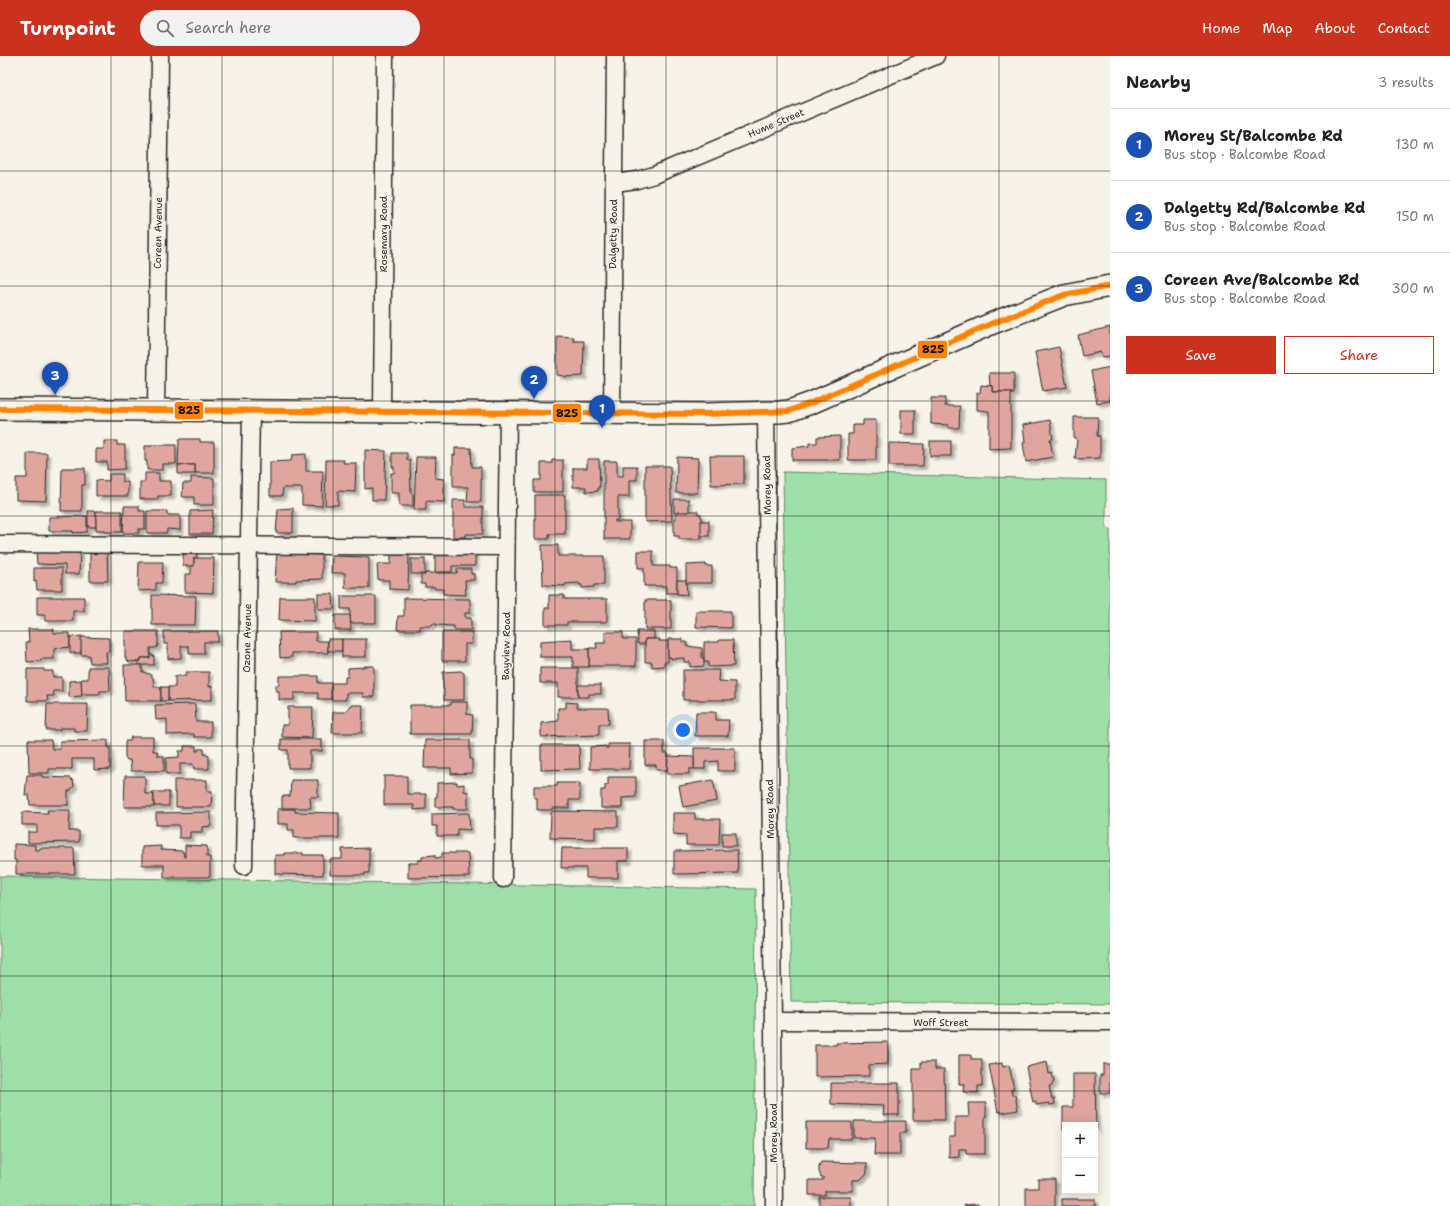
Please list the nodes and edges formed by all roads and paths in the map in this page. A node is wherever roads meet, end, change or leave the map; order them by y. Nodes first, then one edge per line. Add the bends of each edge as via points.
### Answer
1 (160, 56) edge
2 (385, 56) edge
3 (615, 56) edge
4 (936, 56) edge
5 (614, 183) junction
6 (1110, 286) edge
7 (0, 408) edge
8 (156, 410) junction
9 (251, 410) junction
10 (382, 412) junction
11 (508, 412) junction
12 (612, 413) junction
13 (766, 413) junction
14 (0, 544) edge
15 (249, 545) junction
16 (506, 547) junction
17 (244, 866) dead end
18 (503, 879) dead end
19 (773, 1021) junction
20 (1110, 1022) edge
21 (774, 1206) edge

1 - 8 street, Coreen Avenue
2 - 10 street, Rosemary Road
3 - 5 street, Dalgetty Road
4 - 5 street, Hume Street via 654,175
5 - 12 street, Dalgetty Road
6 - 13 main road via 1064,295 993,323 806,405 789,411
7 - 8 main road
8 - 9 main road
9 - 10 main road
9 - 15 street, Ozone Avenue
10 - 11 main road
11 - 12 main road
11 - 16 street, Bayview Road
12 - 13 main road
13 - 19 street, Morey Road
14 - 15 street
15 - 16 street
15 - 17 street, Ozone Avenue
16 - 18 street, Bayview Road
19 - 20 street, Woff Street
19 - 21 street, Morey Road

